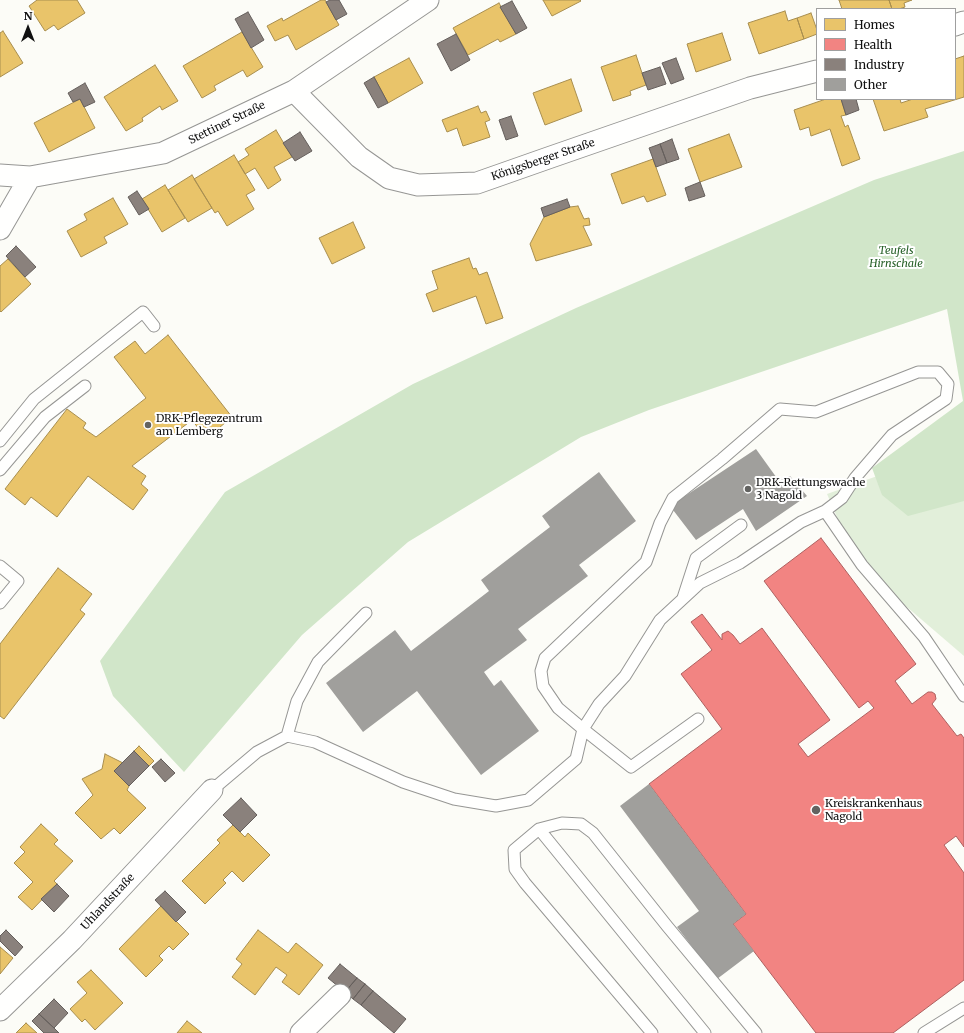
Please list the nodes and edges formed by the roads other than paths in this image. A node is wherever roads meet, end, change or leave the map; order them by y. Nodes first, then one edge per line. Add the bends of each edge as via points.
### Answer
1 (428, 0) edge
2 (816, 71) edge
3 (294, 91) junction
4 (0, 175) edge
5 (30, 177) junction
6 (0, 229) edge
7 (154, 326) dead end
8 (85, 386) dead end
9 (0, 440) edge
10 (0, 470) edge
11 (825, 510) junction
12 (741, 524) dead end
13 (0, 566) edge
14 (683, 598) junction
15 (0, 603) edge
16 (366, 613) dead end
17 (964, 696) edge
18 (698, 719) dead end
19 (583, 729) junction
20 (287, 736) junction
21 (212, 790) joint
22 (539, 829) junction
23 (340, 995) dead end
24 (964, 1008) edge
25 (0, 1010) edge
26 (301, 1033) edge
27 (652, 1033) edge
28 (705, 1033) edge
29 (756, 1033) edge
30 (924, 1033) edge

1 - 3 street, Stettiner Straße
2 - 3 street, Königsberger Straße via 750,88 477,183 418,185 389,178 359,157
3 - 5 street, Stettiner Straße via 163,154
4 - 5 street, Stettiner Straße
5 - 6 street
7 - 9 lane via 143,312 34,399
8 - 10 lane via 45,417
11 - 14 lane via 801,522 740,564 700,583
11 - 17 lane via 862,565 924,637
11 - 19 lane via 842,498 855,478 892,435 946,399 948,384 938,372 918,372 816,412 780,409 673,498 660,523 646,562 545,658 541,670 543,686 558,708
12 - 14 lane via 696,558
13 - 15 lane via 18,581
14 - 19 lane via 660,620 625,676 599,704
16 - 20 lane via 318,662 297,701
18 - 19 lane via 631,767
19 - 20 lane via 576,759 528,800 496,806 454,799 403,782 315,742
20 - 21 lane via 257,752
21 - 25 street, Uhlandstraße via 72,940
22 - 27 lane via 514,850 515,869
22 - 28 lane
22 - 29 lane via 562,823 580,824 593,832
23 - 26 street
24 - 30 lane

